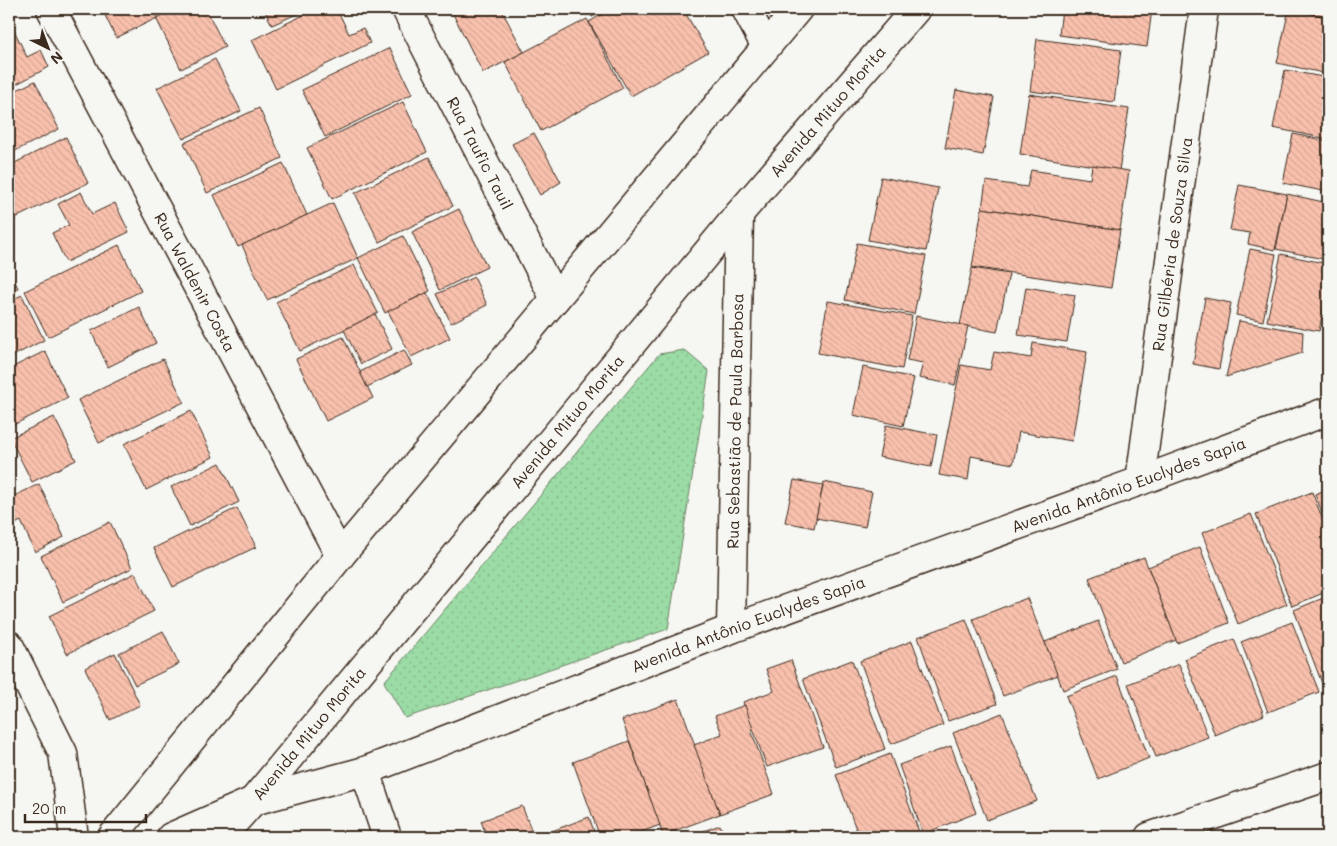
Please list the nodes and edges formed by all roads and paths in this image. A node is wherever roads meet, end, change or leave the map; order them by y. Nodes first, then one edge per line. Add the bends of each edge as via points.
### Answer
1 (51, 9) edge
2 (406, 9) edge
3 (746, 9) edge
4 (798, 9) edge
5 (916, 9) edge
6 (1204, 9) edge
7 (766, 47) junction
8 (739, 214) junction
9 (555, 299) junction
10 (1328, 411) edge
11 (1140, 481) junction
12 (340, 556) junction
13 (731, 629) junction
14 (9, 645) edge
15 (365, 771) junction
16 (1328, 776) edge
17 (253, 801) junction
18 (74, 837) edge
19 (112, 837) edge
20 (171, 837) edge
21 (221, 837) edge
22 (387, 837) edge
23 (1149, 837) edge

1 - 12 street, Rua Waldenir Costa
2 - 9 street, Rua Taufic Tauil
3 - 7 street
4 - 7 street
5 - 8 street, Avenida Mituo Morita
6 - 11 street, Rua Gilbéria de Souza Silva
7 - 9 street
8 - 13 street, Rua Sebastião de Paula Barbosa
8 - 17 street, Avenida Mituo Morita
9 - 12 street
10 - 11 street, Avenida Antônio Euclydes Sapia
11 - 13 street, Avenida Antônio Euclydes Sapia
12 - 19 street
13 - 15 street, Avenida Antônio Euclydes Sapia
14 - 18 street via 62,753
15 - 17 street, Avenida Antônio Euclydes Sapia
15 - 22 street
16 - 23 street
17 - 20 street, Avenida Antônio Euclydes Sapia
17 - 21 street, Avenida Mituo Morita

